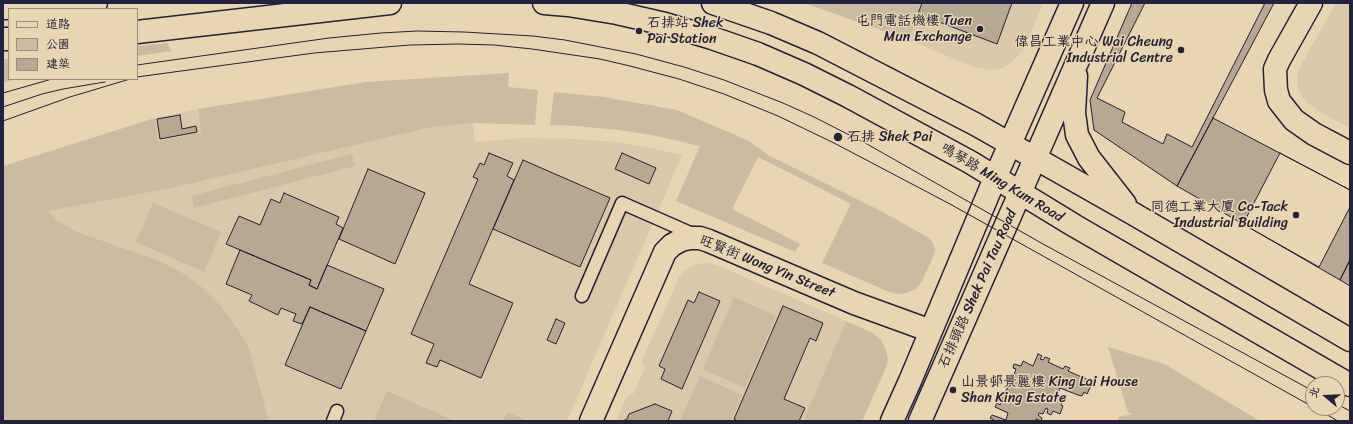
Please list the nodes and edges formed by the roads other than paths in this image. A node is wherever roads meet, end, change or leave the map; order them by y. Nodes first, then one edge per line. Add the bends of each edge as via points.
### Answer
1 (96, 3) edge
2 (390, 3) edge
3 (544, 3) edge
4 (713, 3) edge
5 (1072, 3) edge
6 (1103, 3) edge
7 (1311, 3) edge
8 (3, 8) edge
9 (138, 32) edge
10 (1076, 65) junction
11 (1010, 144) junction
12 (1350, 153) edge
13 (1035, 158) junction
14 (995, 178) junction
15 (1020, 193) junction
16 (1132, 213) junction
17 (709, 241) junction
18 (582, 296) dead end
19 (931, 331) junction
20 (1350, 340) edge
21 (1350, 385) edge
22 (591, 421) edge
23 (892, 421) edge
24 (920, 421) edge

1 - 8 main road
2 - 9 main road
3 - 14 main road, 鳴琴路 Ming Kum Road via 617,13 665,24 758,54 848,96
4 - 11 main road via 771,23 818,44
5 - 11 main road, 石排頭路 Shek Pai Tau Road
6 - 10 main road, 石排頭路 Shek Pai Tau Road
7 - 12 main road via 1275,69 1276,90 1279,101 1294,120
10 - 13 main road, 石排頭路 Shek Pai Tau Road
10 - 16 main road via 1074,113 1077,135 1089,158
11 - 13 main road
11 - 14 main road, 石排頭路 Shek Pai Tau Road
13 - 15 main road, 石排頭路 Shek Pai Tau Road
13 - 16 main road
14 - 15 main road, 鳴琴路 Ming Kum Road
14 - 19 main road, 石排頭路 Shek Pai Tau Road
15 - 21 main road, 鳴琴路 Ming Kum Road
15 - 24 main road, 石排頭路 Shek Pai Tau Road
16 - 20 main road
17 - 18 lane via 622,203
17 - 19 main road, 旺賢街 Wong Yin Street via 854,304
17 - 22 main road, 旺賢街 Wong Yin Street via 700,238 681,240 665,252
19 - 23 main road, 石排頭路 Shek Pai Tau Road

